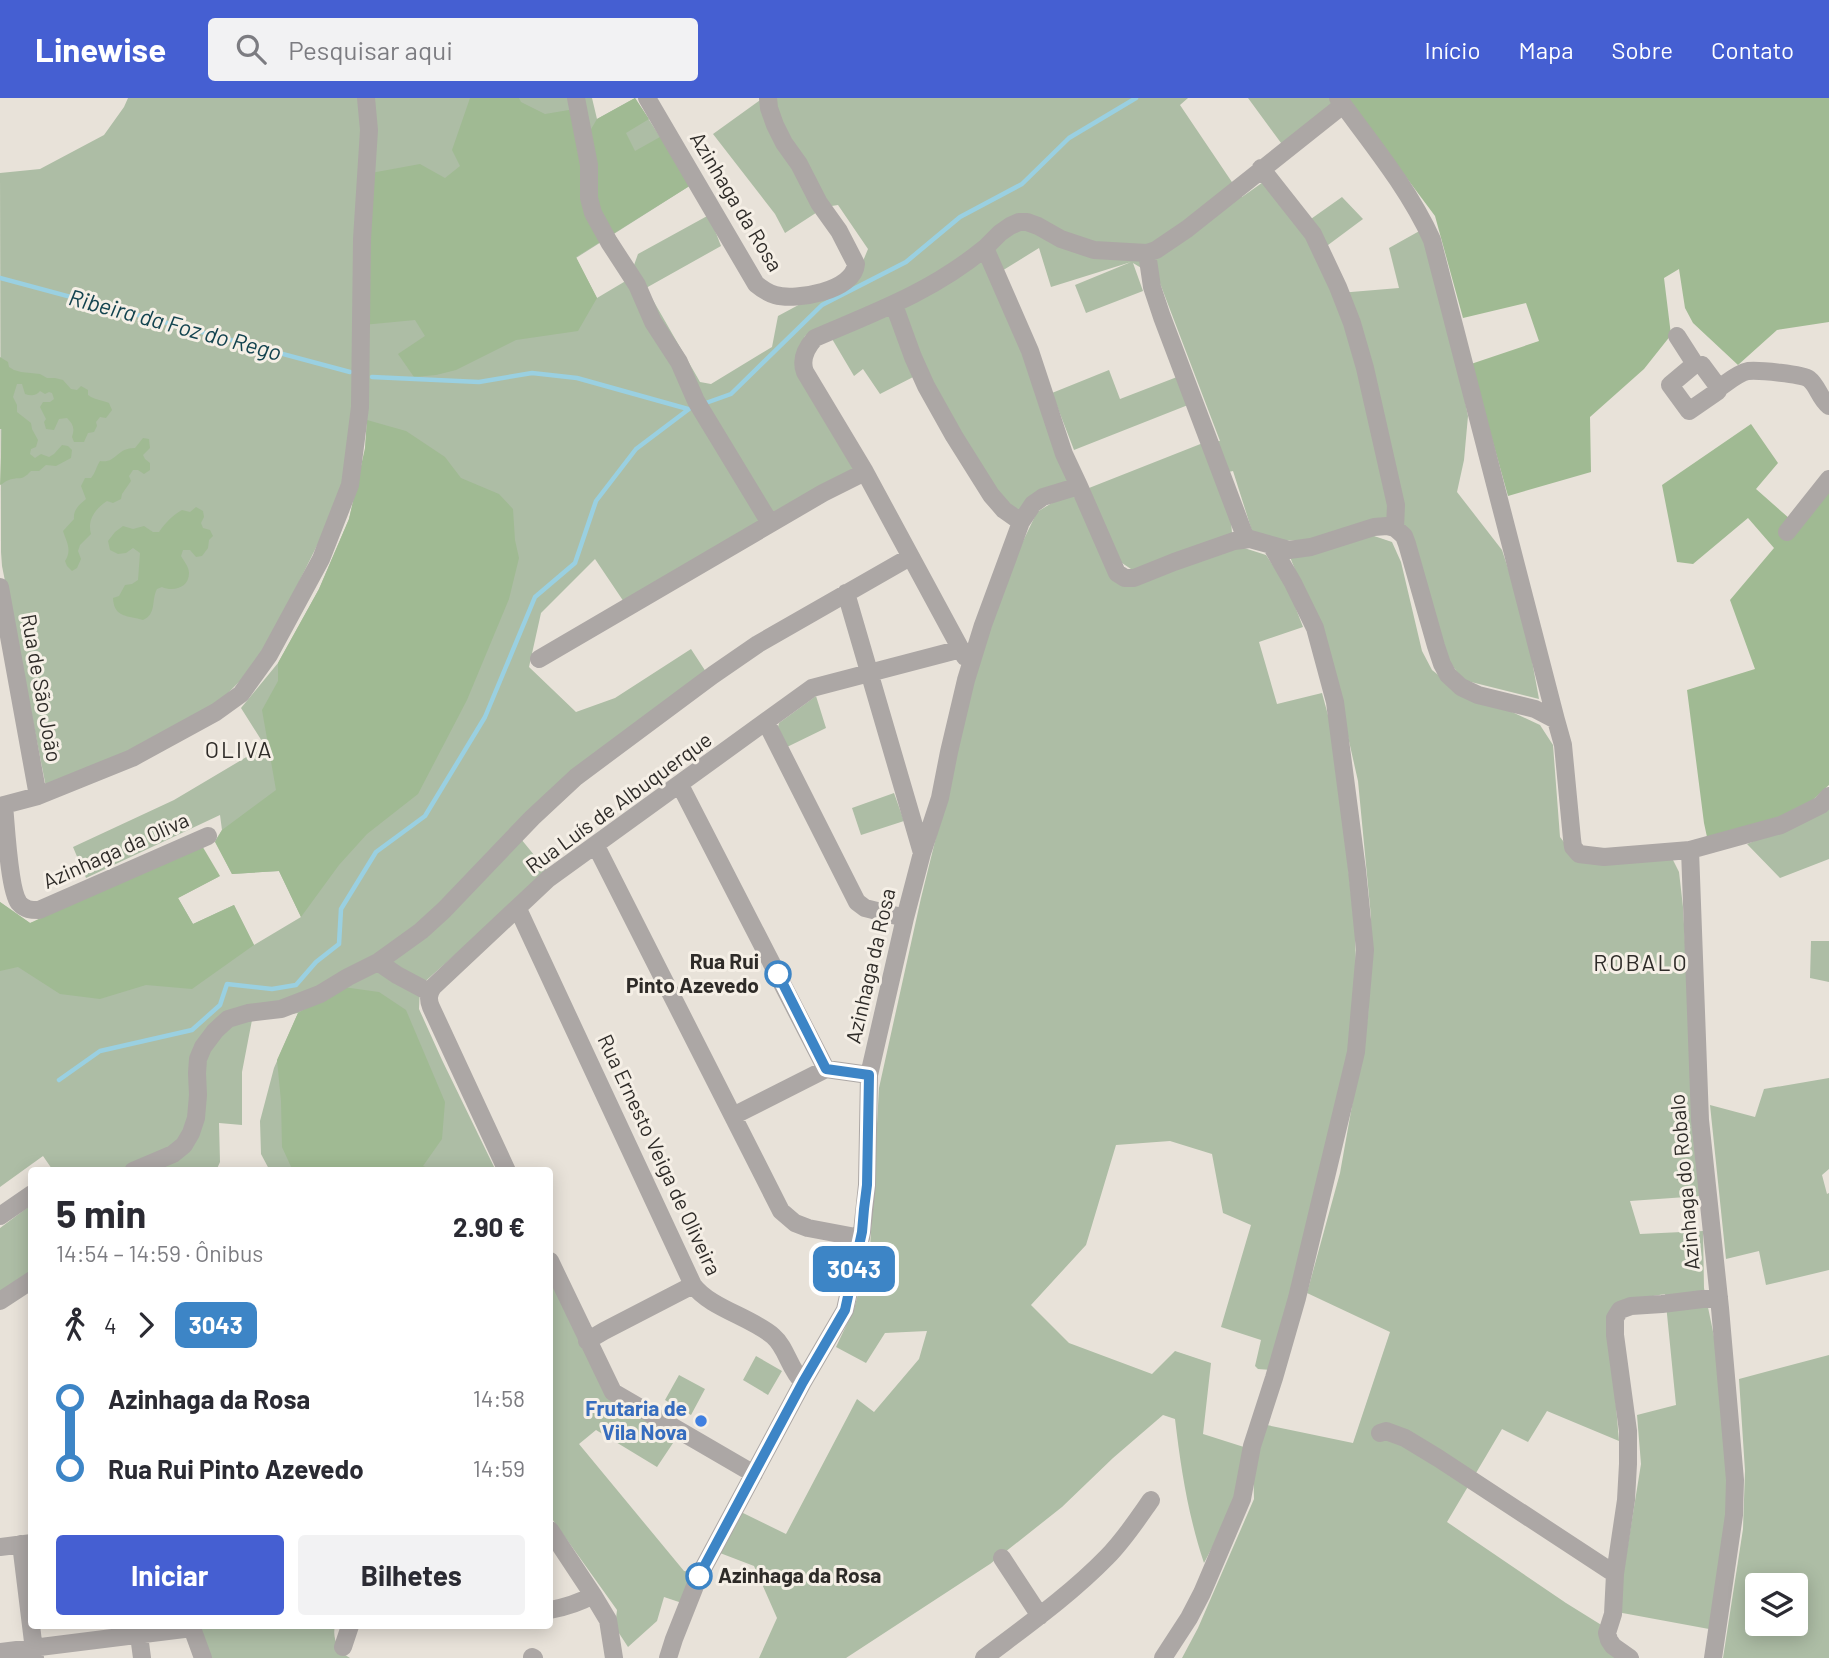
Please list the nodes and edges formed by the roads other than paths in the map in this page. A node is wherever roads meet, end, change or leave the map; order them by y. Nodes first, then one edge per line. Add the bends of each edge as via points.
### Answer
1 (366, 98) edge
2 (576, 98) edge
3 (647, 98) edge
4 (768, 98) edge
5 (1340, 101) edge
6 (1261, 168) junction
7 (985, 248) junction
8 (1147, 253) junction
9 (894, 305) junction
10 (1677, 336) dead end
11 (1702, 365) dead end
12 (1719, 388) junction
13 (1829, 406) edge
14 (865, 472) junction
15 (1829, 479) edge
16 (1079, 486) junction
17 (1021, 522) junction
18 (770, 523) junction
19 (1395, 528) junction
20 (1787, 532) dead end
21 (1246, 539) junction
22 (1271, 545) junction
23 (909, 557) junction
24 (0, 587) edge
25 (846, 593) junction
26 (961, 649) junction
27 (539, 659) dead end
28 (971, 666) junction
29 (869, 674) junction
30 (1556, 720) junction
31 (766, 722) junction
32 (680, 785) junction
33 (38, 796) junction
34 (1829, 796) edge
35 (2, 806) edge
36 (208, 836) dead end
37 (596, 846) junction
38 (1690, 850) junction
39 (922, 853) junction
40 (6, 888) edge
41 (518, 909) junction
42 (905, 918) junction
43 (378, 962) junction
44 (429, 992) junction
45 (826, 1069) junction
46 (869, 1075) junction
47 (733, 1116) junction
48 (142, 1167) edge
49 (505, 1167) edge
50 (28, 1196) edge
51 (0, 1216) edge
52 (861, 1238) junction
53 (553, 1267) edge
54 (28, 1283) edge
55 (693, 1285) junction
56 (1719, 1297) junction
57 (0, 1301) edge
58 (587, 1341) junction
59 (803, 1382) junction
60 (1380, 1433) dead end
61 (754, 1474) junction
62 (1151, 1500) dead end
63 (553, 1535) edge
64 (26, 1544) edge
65 (0, 1547) edge
66 (1002, 1558) dead end
67 (28, 1571) edge
68 (1615, 1574) junction
69 (593, 1595) junction
70 (553, 1609) edge
71 (1040, 1616) junction
72 (32, 1629) edge
73 (184, 1629) edge
74 (192, 1629) edge
75 (349, 1629) edge
76 (139, 1635) junction
77 (343, 1647) dead end
78 (91, 1649) edge
79 (0, 1652) edge
80 (34, 1653) edge
81 (142, 1658) edge
82 (203, 1658) edge
83 (614, 1658) edge
84 (668, 1658) edge
85 (984, 1658) edge
86 (1163, 1658) edge
87 (1630, 1658) edge
88 (1713, 1658) edge

1 - 33 street via 369,130 360,407 350,485 321,559 269,655 242,694 132,758
2 - 18 street via 593,213 637,285 696,401
3 - 4 street, Azinhaga da Rosa via 756,284 777,296 820,294 846,281 856,264 784,143
5 - 6 street
5 - 30 street via 1409,197 1432,240
6 - 8 street via 1187,229
6 - 19 street via 1313,234 1347,311 1396,505
7 - 8 street via 1010,226 1027,222 1094,250
7 - 9 street via 944,278
7 - 16 street via 1030,352
8 - 21 street via 1162,317
9 - 14 street via 815,338 803,359 805,372
9 - 17 street via 918,367 954,436 991,495
10 - 12 street via 1695,364 1670,385 1689,411
11 - 12 street
12 - 13 street via 1749,371 1802,375
14 - 18 street
14 - 23 street
15 - 20 street
16 - 17 street, Azinhaga da Rosa via 1043,497
16 - 21 street via 1111,562 1125,578
17 - 28 street, Azinhaga da Rosa
18 - 27 street
19 - 22 street via 1374,527 1311,547 1289,550
19 - 30 street via 1407,544 1448,675 1478,695 1535,709
21 - 22 street
22 - 86 street via 1315,628 1335,702 1365,950 1356,1052 1297,1298 1252,1446 1242,1499 1202,1593
23 - 25 street
23 - 26 street
24 - 33 street, Rua de São João
25 - 29 street
25 - 43 street via 734,660 576,777 444,910
26 - 28 street
26 - 29 street, Rua Luís de Albuquerque
28 - 39 street, Azinhaga da Rosa via 940,799
29 - 31 street, Rua Luís de Albuquerque via 812,688
29 - 39 street
30 - 38 street via 1573,847 1579,854 1604,857
31 - 32 street, Rua Luís de Albuquerque
31 - 42 street via 857,902
32 - 37 street, Rua Luís de Albuquerque
32 - 45 street
33 - 35 street
34 - 38 street via 1821,805 1781,825
35 - 40 street, Azinhaga da Oliva
36 - 40 street, Azinhaga da Oliva via 39,910 19,904
37 - 41 street, Rua Luís de Albuquerque via 548,879
37 - 47 street
38 - 56 street, Azinhaga do Robalo via 1700,1120
39 - 42 street, Azinhaga da Rosa
41 - 44 street, Rua Luís de Albuquerque
41 - 55 street, Rua Ernesto Veiga de Oliveira
42 - 46 street, Azinhaga da Rosa
43 - 44 street
43 - 48 street via 320,994 281,1009 228,1019 198,1059 196,1118 191,1133 173,1154
44 - 49 street via 431,1007
45 - 46 street
45 - 47 street
46 - 52 street, Azinhaga da Rosa
47 - 52 street via 781,1211 808,1228
50 - 51 street
52 - 59 street, Azinhaga da Rosa via 845,1310
53 - 58 street
54 - 57 street
55 - 58 street
55 - 59 street, Rua Ernesto Veiga de Oliveira via 703,1296 776,1338
56 - 68 street via 1631,1306 1615,1318 1628,1464
56 - 88 street, Azinhaga do Robalo via 1735,1492
58 - 61 street via 613,1392
59 - 61 street, Azinhaga da Rosa
60 - 68 street via 1394,1433 1416,1444
61 - 84 street, Azinhaga da Rosa via 699,1576
62 - 71 street via 1107,1558
63 - 69 street
64 - 65 street
64 - 67 street
66 - 71 street
68 - 87 street via 1607,1633 1613,1646
69 - 70 street
69 - 83 street via 607,1620
71 - 85 street
72 - 80 street
73 - 76 street
74 - 82 street
75 - 77 street
76 - 78 street
76 - 81 street
78 - 80 street
79 - 80 street

